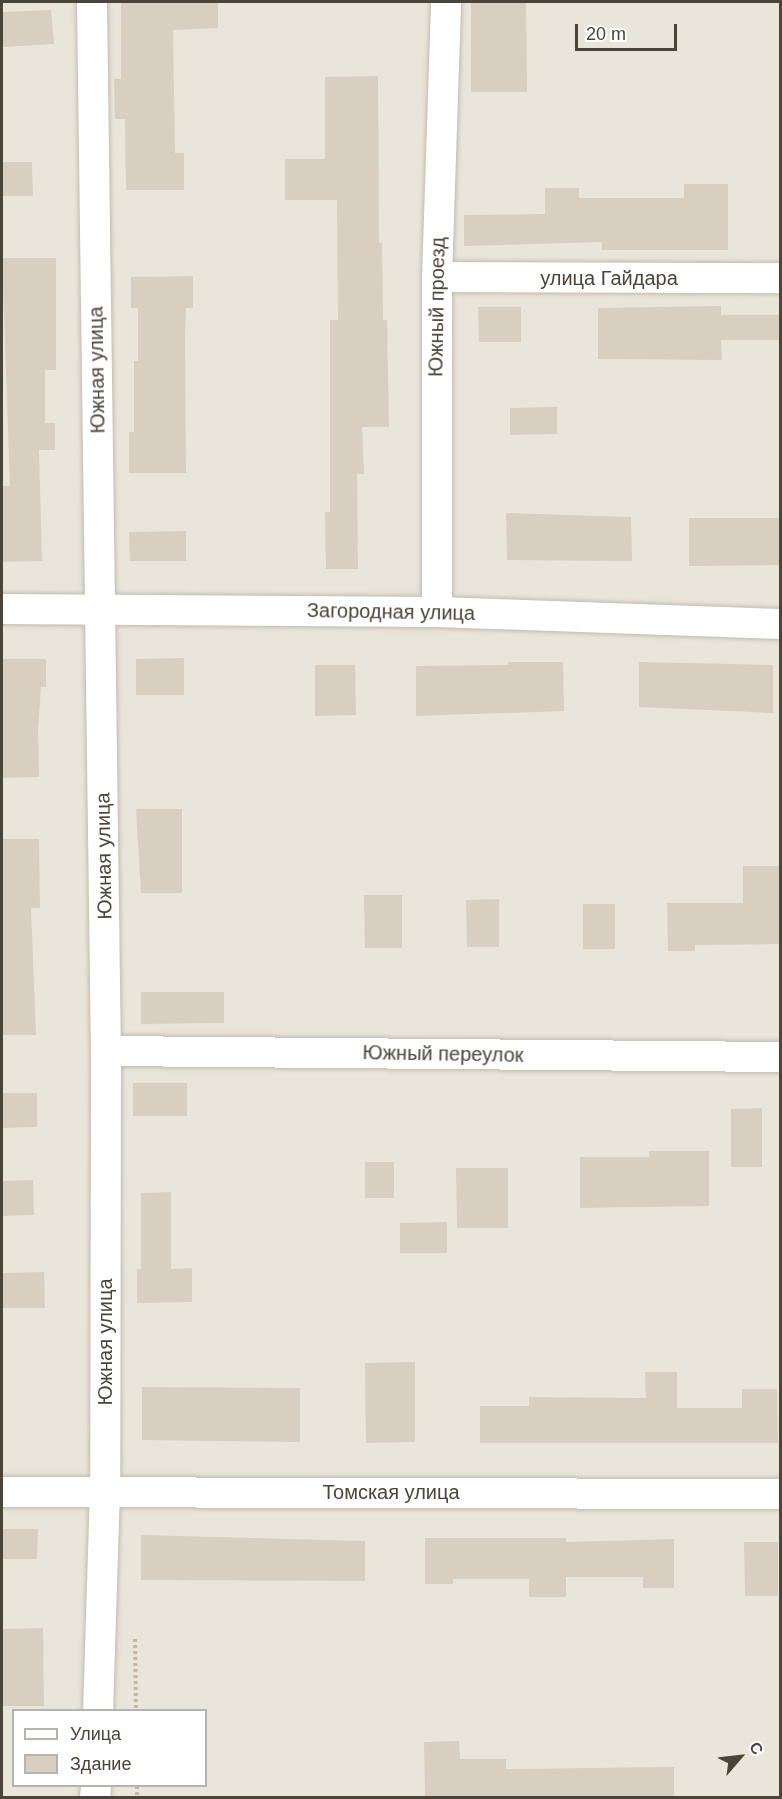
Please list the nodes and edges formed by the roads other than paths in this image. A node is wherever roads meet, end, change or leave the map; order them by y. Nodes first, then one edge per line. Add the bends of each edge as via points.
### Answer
1 (92, 2) edge
2 (446, 2) edge
3 (436, 277) junction
4 (780, 278) edge
5 (2, 609) edge
6 (100, 609) junction
7 (437, 612) junction
8 (780, 624) edge
9 (106, 1051) junction
10 (780, 1057) edge
11 (105, 1490) junction
12 (2, 1492) edge
13 (780, 1494) edge
14 (98, 1709) edge

1 - 6 street, Южная улица
2 - 3 street, Южный проезд
3 - 4 street, улица Гайдара
3 - 7 street, Южный проезд
5 - 6 street, Загородная улица
6 - 7 street, Загородная улица
6 - 9 street, Южная улица
7 - 8 street, Загородная улица
9 - 10 street, Южный переулок
9 - 11 street, Южная улица
11 - 12 street, Томская улица
11 - 13 street, Томская улица
11 - 14 street, Южная улица

